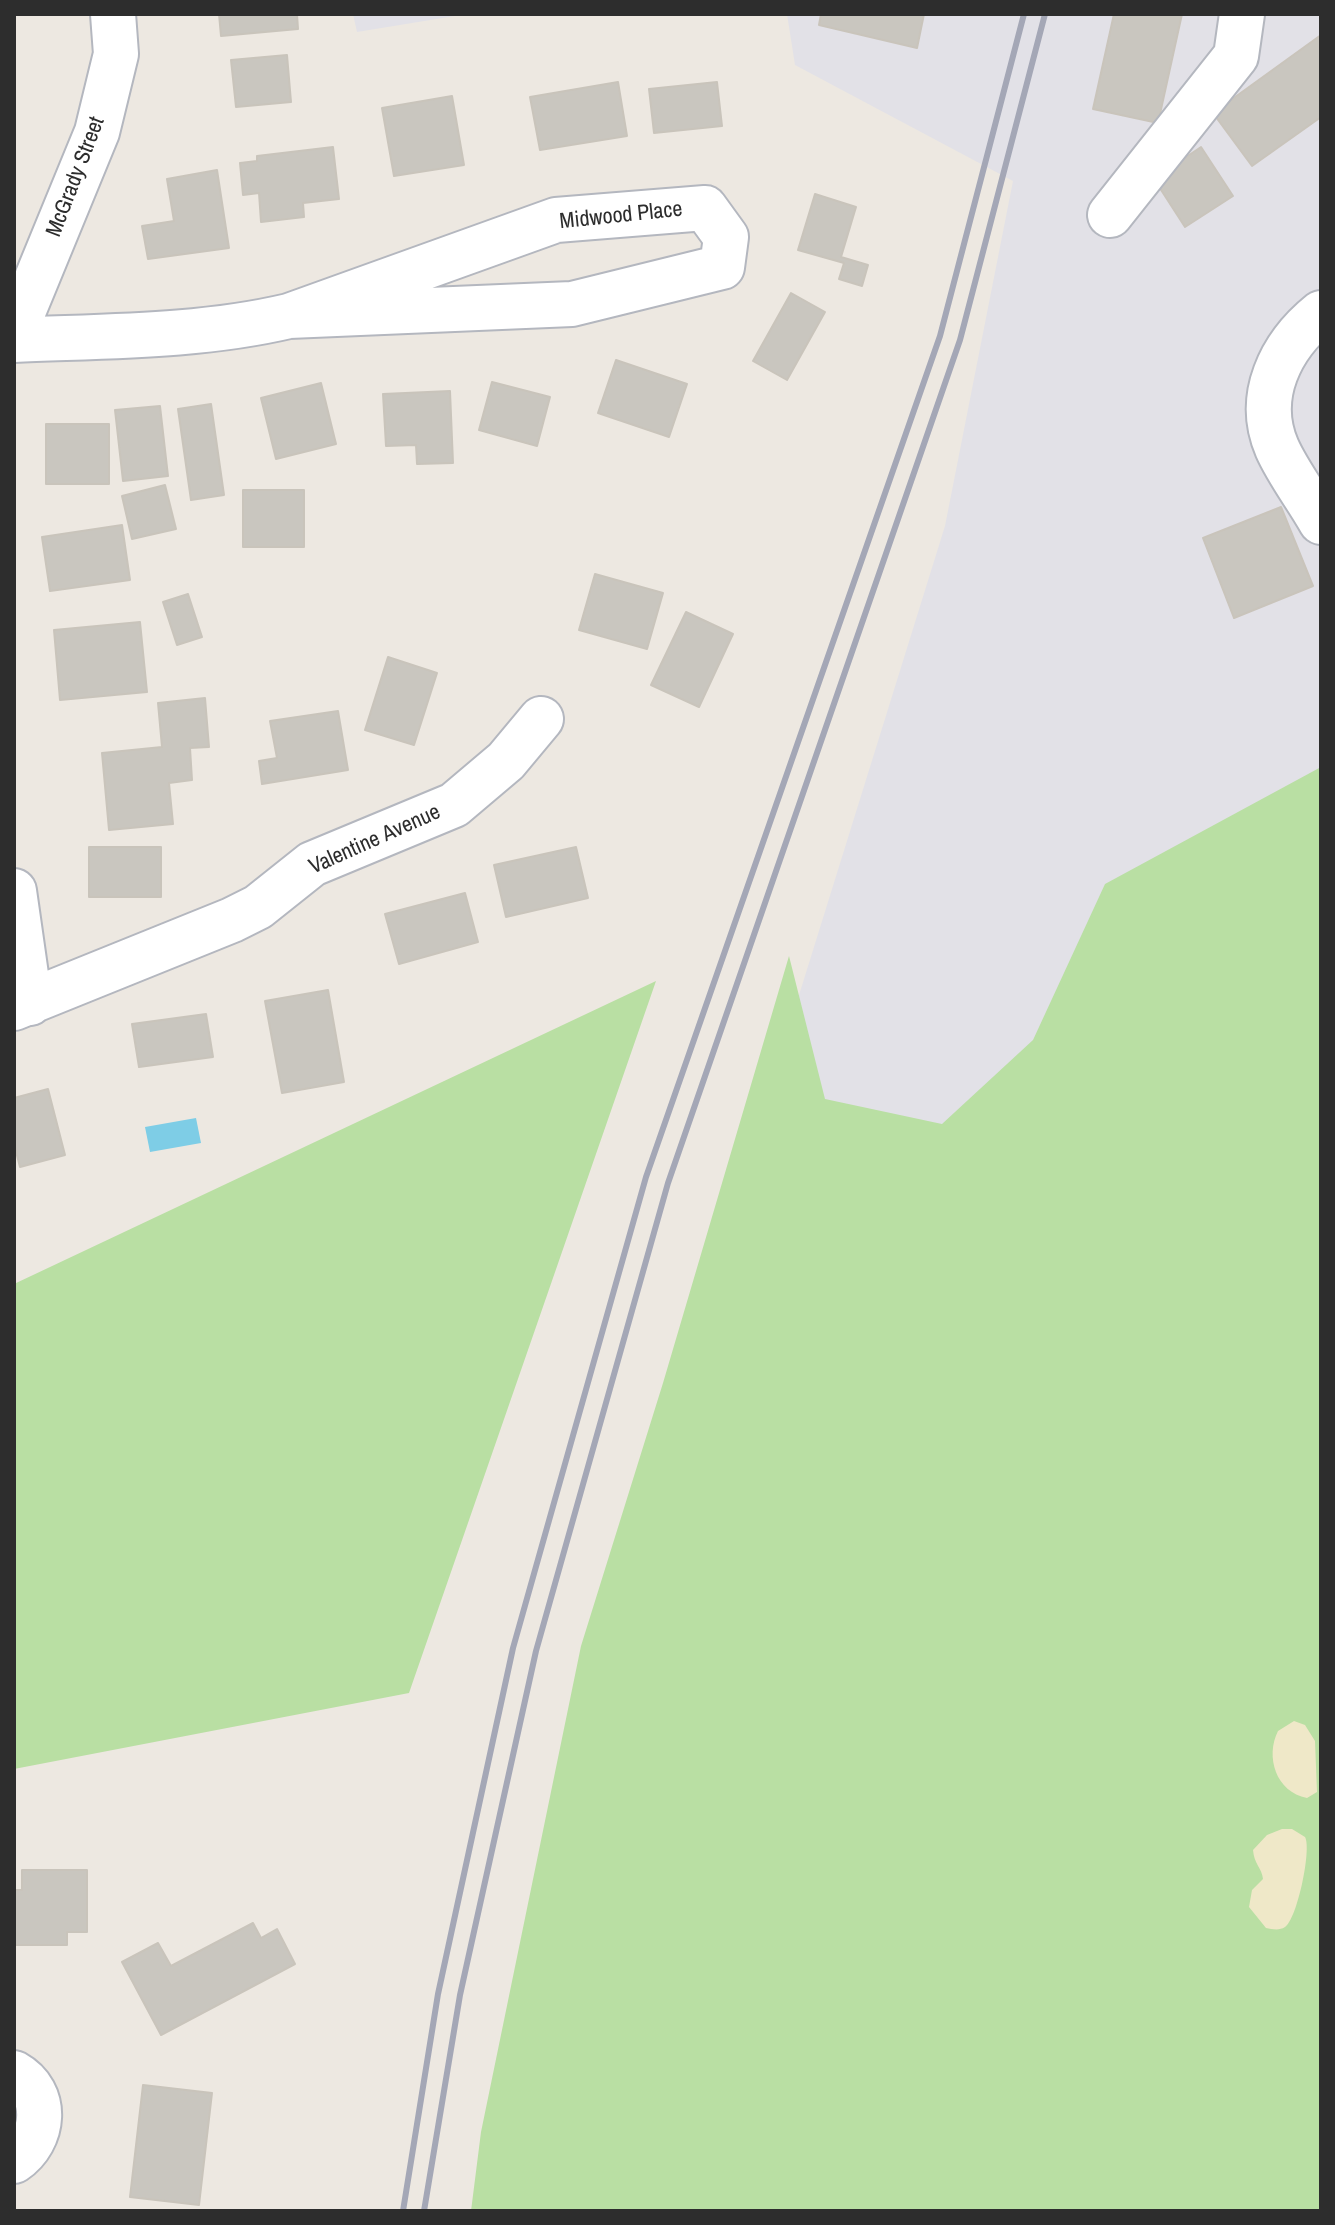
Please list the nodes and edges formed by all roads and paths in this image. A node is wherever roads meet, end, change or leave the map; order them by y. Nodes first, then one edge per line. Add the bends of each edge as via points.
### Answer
1 (113, 14) edge
2 (1242, 14) edge
3 (1110, 215) dead end
4 (1321, 313) edge
5 (289, 316) junction
6 (14, 334) edge
7 (14, 340) edge
8 (1321, 522) edge
9 (541, 719) dead end
10 (14, 891) edge
11 (22, 1006) edge
12 (14, 2073) edge
13 (14, 2161) edge

1 - 6 street, McGrady Street via 116,54 97,132
2 - 3 street via 1236,56
4 - 8 street via 1282,358 1269,386 1267,411 1277,447
5 - 5 street, Midwood Place via 572,304 722,267 726,237 705,208 556,220
5 - 7 street, Midwood Place via 180,332
9 - 11 street, Valentine Avenue via 506,761 454,805 312,864 258,907 232,920
10 - 11 street
12 - 13 street via 32,2090 40,2123 35,2140

